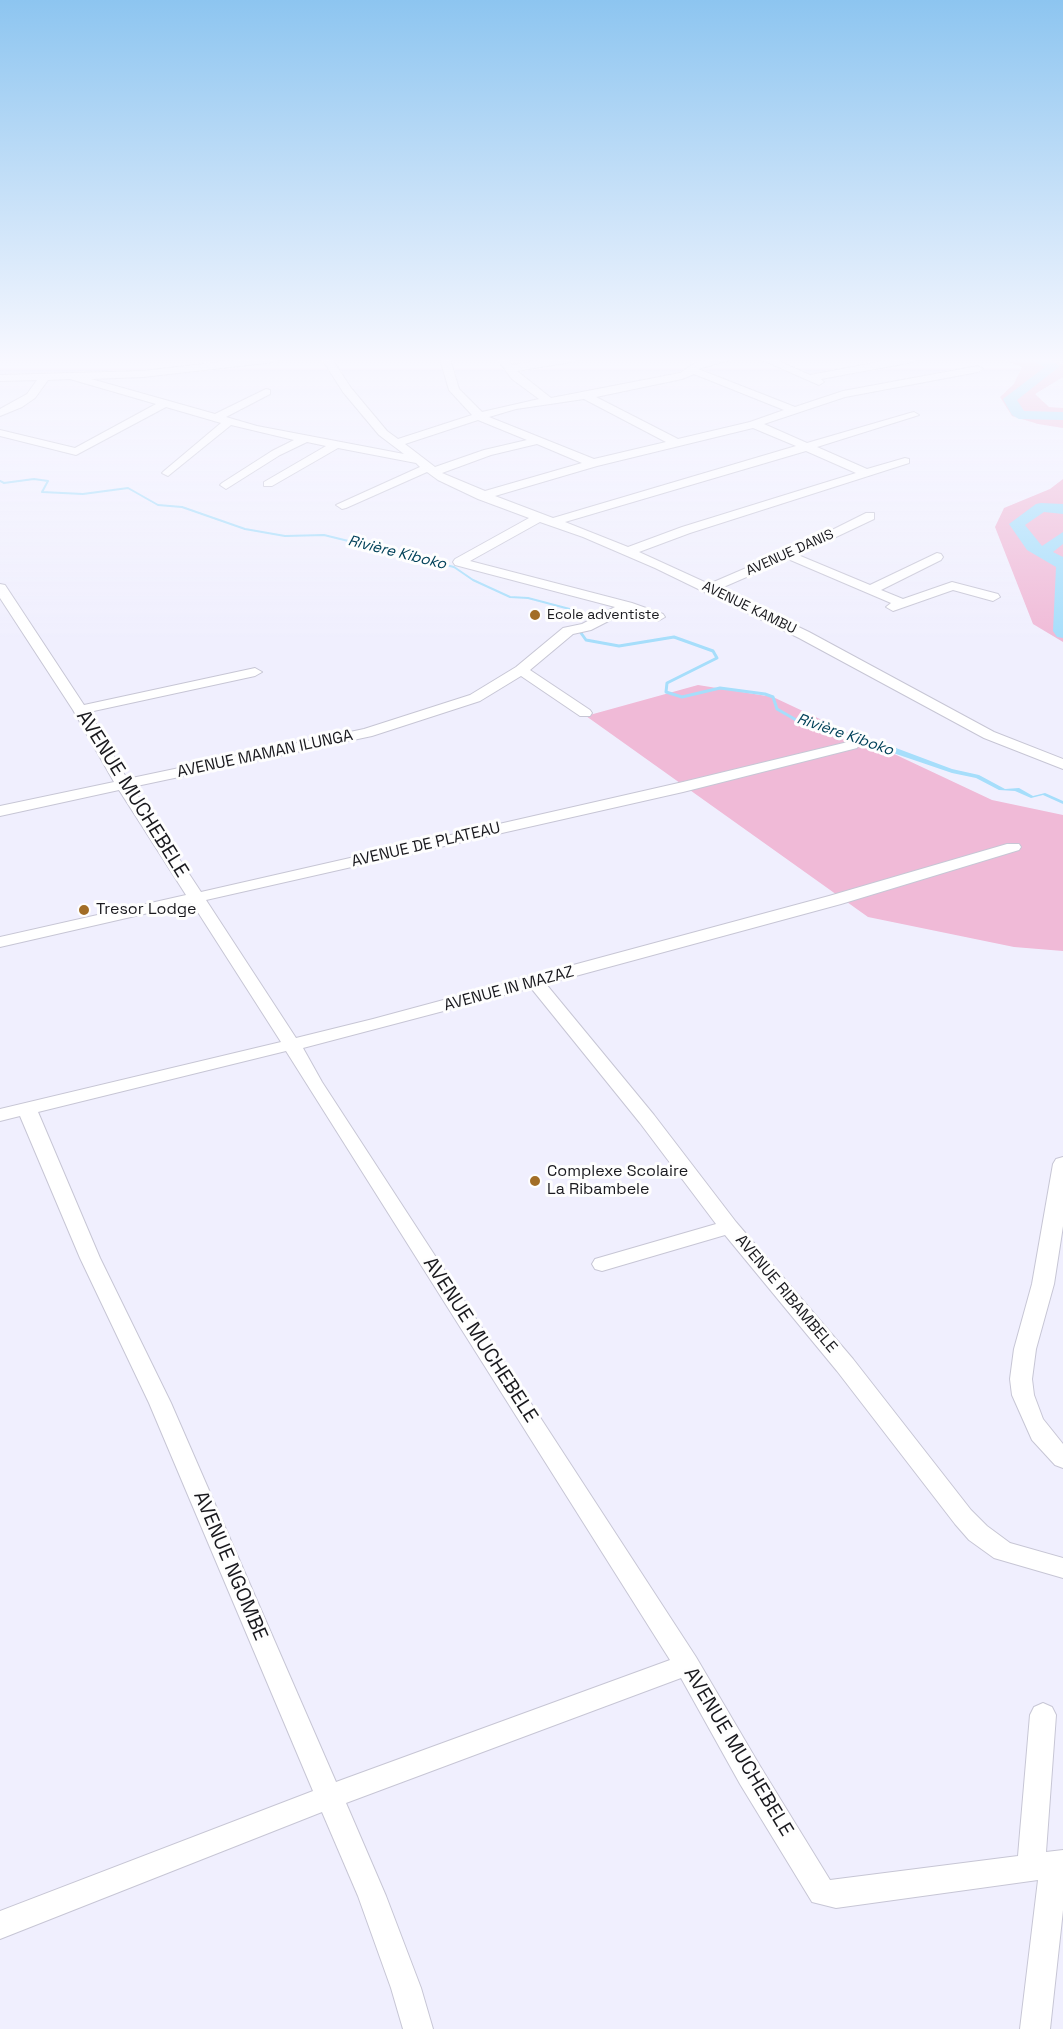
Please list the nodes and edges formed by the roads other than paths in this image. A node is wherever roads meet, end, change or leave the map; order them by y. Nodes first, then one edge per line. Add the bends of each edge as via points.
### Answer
1 (188, 454) edge
2 (275, 454) edge
3 (321, 454) edge
4 (383, 454) edge
5 (410, 454) edge
6 (481, 454) edge
7 (569, 454) edge
8 (633, 454) edge
9 (786, 454) edge
10 (819, 454) edge
11 (390, 455) joint
12 (904, 461) dead end
13 (593, 463) junction
14 (427, 467) junction
15 (168, 473) dead end
16 (866, 473) junction
17 (268, 484) dead end
18 (226, 485) dead end
19 (482, 496) junction
20 (342, 506) dead end
21 (870, 516) dead end
22 (539, 518) junction
23 (554, 522) junction
24 (629, 551) junction
25 (788, 555) junction
26 (937, 557) dead end
27 (0, 588) edge
28 (709, 589) junction
29 (870, 590) junction
30 (993, 597) dead end
31 (902, 603) junction
32 (627, 606) junction
33 (888, 608) dead end
34 (658, 617) dead end
35 (521, 670) junction
36 (255, 672) dead end
37 (80, 710) junction
38 (585, 713) dead end
39 (852, 745) dead end
40 (1063, 764) edge
41 (123, 785) junction
42 (0, 811) edge
43 (1013, 847) dead end
44 (196, 896) junction
45 (0, 942) edge
46 (535, 981) junction
47 (292, 1045) junction
48 (27, 1109) junction
49 (0, 1115) edge
50 (1063, 1164) edge
51 (729, 1227) junction
52 (602, 1264) dead end
53 (1063, 1459) edge
54 (1063, 1568) edge
55 (687, 1665) junction
56 (1043, 1715) dead end
57 (328, 1797) junction
58 (1049, 1865) edge
59 (0, 1925) edge
60 (418, 2029) edge
61 (1035, 2029) edge

1 - 15 street
2 - 18 street
3 - 17 street
4 - 11 street
5 - 14 street
6 - 14 street
7 - 13 street
8 - 13 street
9 - 23 street
10 - 16 street
11 - 14 street
12 - 16 street
13 - 19 street
14 - 19 street, AVENUE KAMBU
14 - 20 street
16 - 24 street
19 - 22 street, AVENUE KAMBU
21 - 25 street, AVENUE DANIS
22 - 23 street, AVENUE KAMBU
22 - 32 street via 459,562
23 - 24 street, AVENUE KAMBU
24 - 28 street, AVENUE KAMBU
25 - 28 street, AVENUE DANIS
25 - 29 street
26 - 29 street
27 - 37 street, AVENUE MUCHEBELE
28 - 40 street, AVENUE KAMBU via 804,635 989,735
29 - 31 street
30 - 31 street via 952,586
31 - 33 street
32 - 34 street
32 - 35 street, AVENUE MAMAN ILUNGA via 568,631
35 - 38 street
35 - 41 street, AVENUE MAMAN ILUNGA via 464,702 383,728
36 - 37 street
37 - 41 street, AVENUE MUCHEBELE
39 - 44 street, AVENUE DE PLATEAU via 683,787
41 - 42 street, AVENUE MAMAN ILUNGA
41 - 44 street, AVENUE MUCHEBELE
43 - 46 street, AVENUE IN MAZAZ
44 - 45 street, AVENUE DE PLATEAU
44 - 47 street, AVENUE MUCHEBELE
46 - 47 street, AVENUE IN MAZAZ
46 - 51 street, AVENUE RIBAMBELE
47 - 48 street, AVENUE IN MAZAZ
47 - 55 street, AVENUE MUCHEBELE
48 - 49 street, AVENUE IN MAZAZ
48 - 57 street, AVENUE NGOMBE via 94,1268 160,1403
50 - 53 street via 1022,1378 1023,1395 1032,1419
51 - 52 street
51 - 54 street, AVENUE RIBAMBELE via 838,1356 978,1533 1003,1551
55 - 57 street
55 - 58 street, AVENUE MUCHEBELE via 822,1892 841,1894
56 - 58 street
57 - 59 street
57 - 60 street, AVENUE NGOMBE via 372,1896
58 - 61 street

